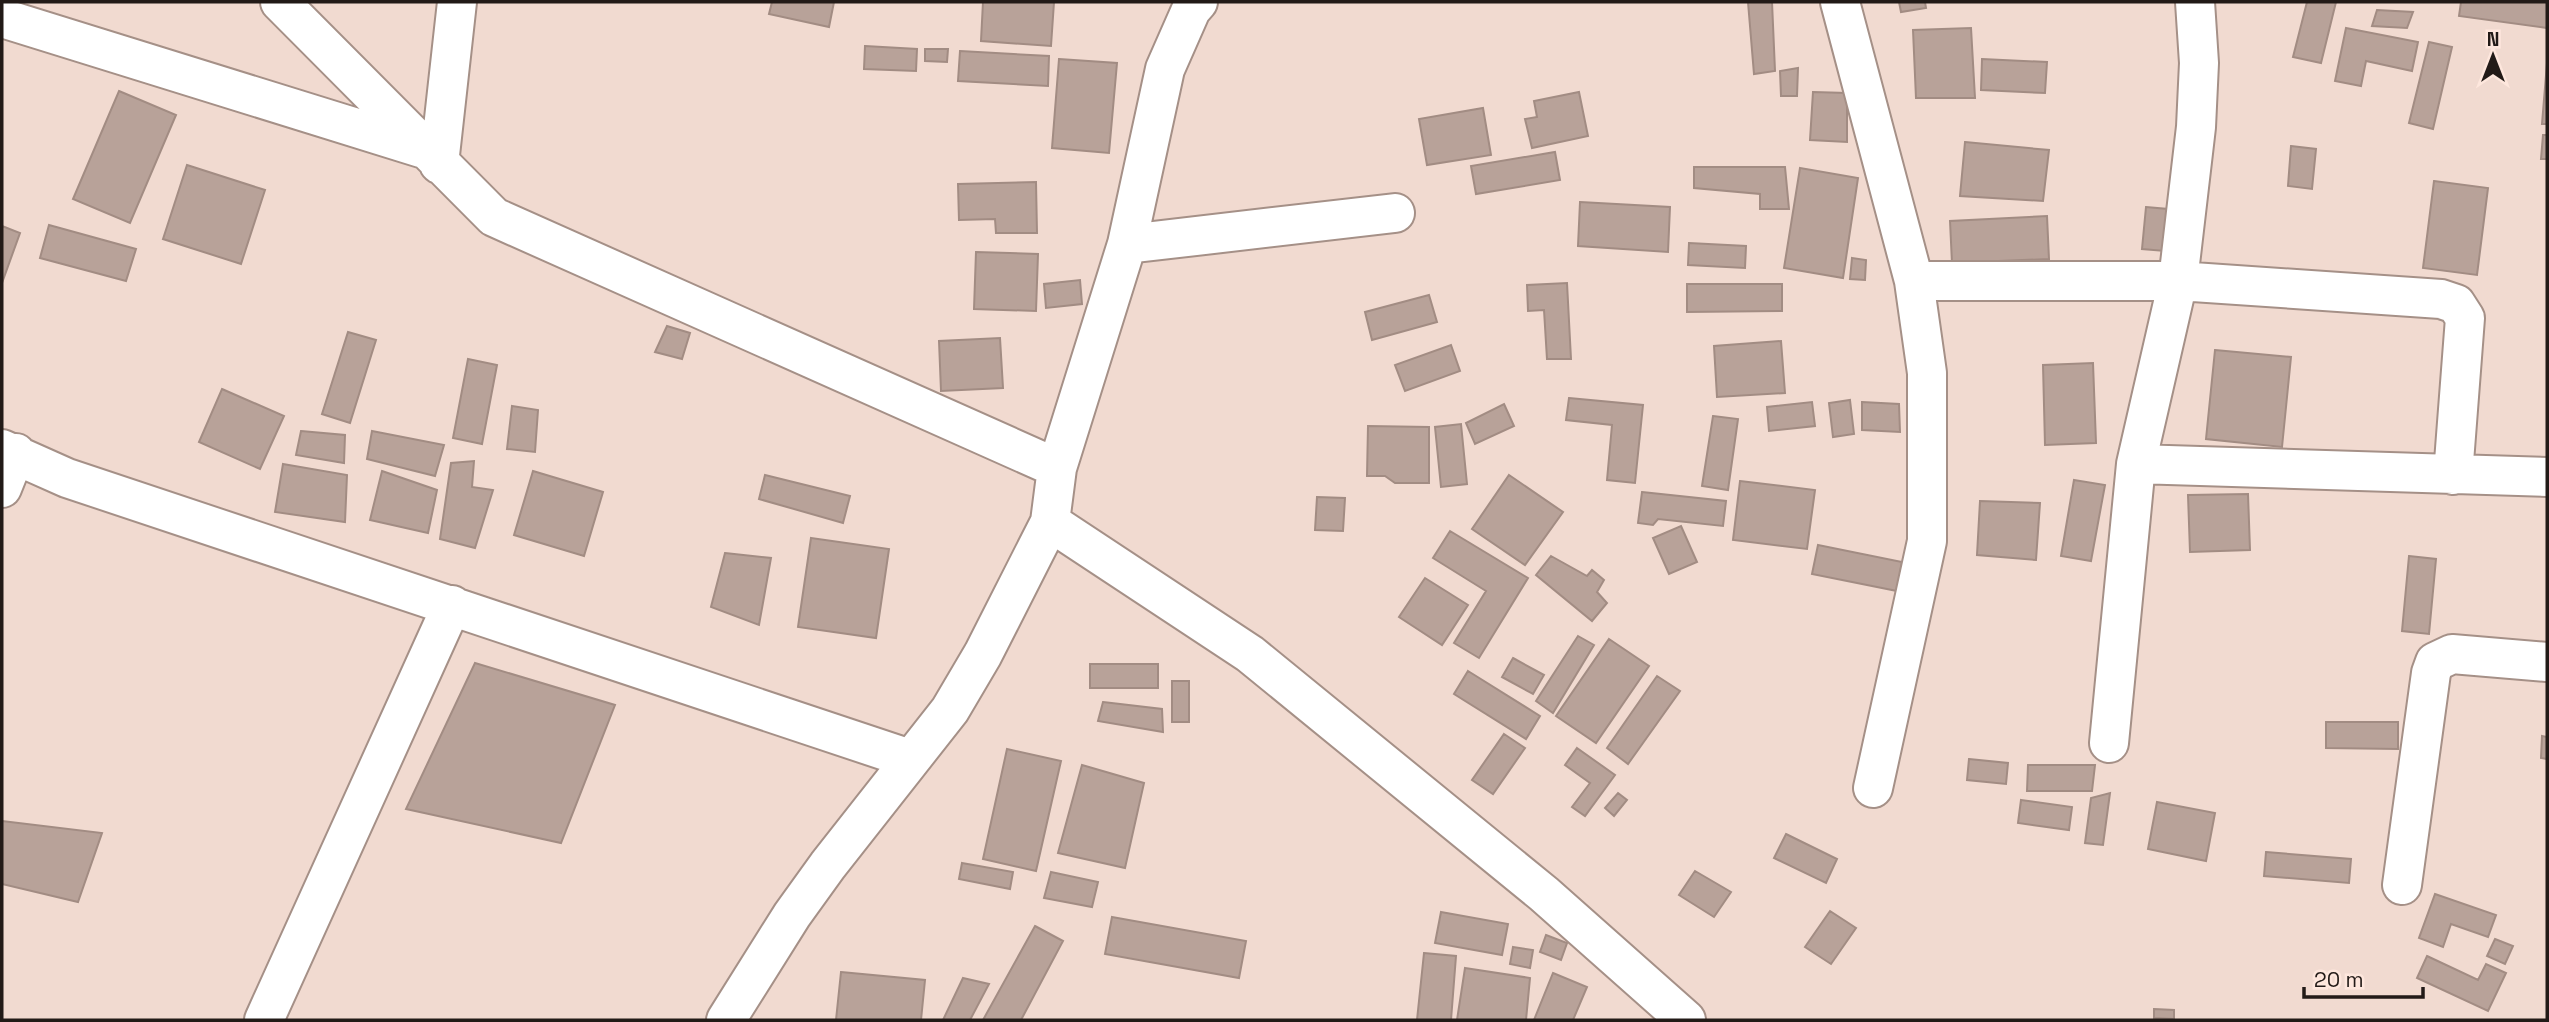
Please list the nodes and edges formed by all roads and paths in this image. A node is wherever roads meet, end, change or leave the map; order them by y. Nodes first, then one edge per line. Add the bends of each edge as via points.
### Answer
1 (280, 2) edge
2 (457, 2) edge
3 (1840, 2) edge
4 (2195, 2) edge
5 (1189, 5) edge
6 (2, 18) edge
7 (431, 157) junction
8 (1395, 213) dead end
9 (1127, 244) junction
10 (1914, 281) junction
11 (2178, 281) junction
12 (7, 463) edge
13 (2136, 464) junction
14 (1057, 468) junction
15 (2453, 474) junction
16 (2547, 477) edge
17 (1049, 522) junction
18 (452, 605) junction
19 (2547, 662) edge
20 (2109, 743) dead end
21 (910, 760) junction
22 (1873, 788) dead end
23 (2402, 885) dead end
24 (264, 1020) edge
25 (726, 1020) edge
26 (1686, 1020) edge

1 - 7 street
2 - 7 street
3 - 10 street
4 - 11 street via 2199,63 2196,127
5 - 9 street via 1165,69
6 - 7 street
7 - 14 street via 494,217
8 - 9 street
9 - 14 street
10 - 11 street
10 - 22 street via 1927,373 1927,541
11 - 13 street
11 - 15 street via 2441,299 2456,304 2465,318
12 - 18 street via 67,478
13 - 15 street
13 - 20 street
14 - 17 street
15 - 16 street
17 - 21 street via 983,654 950,710
17 - 26 street via 1250,654 1544,894
18 - 21 street
18 - 24 street
19 - 23 street via 2452,654 2435,662
21 - 25 street via 792,915

